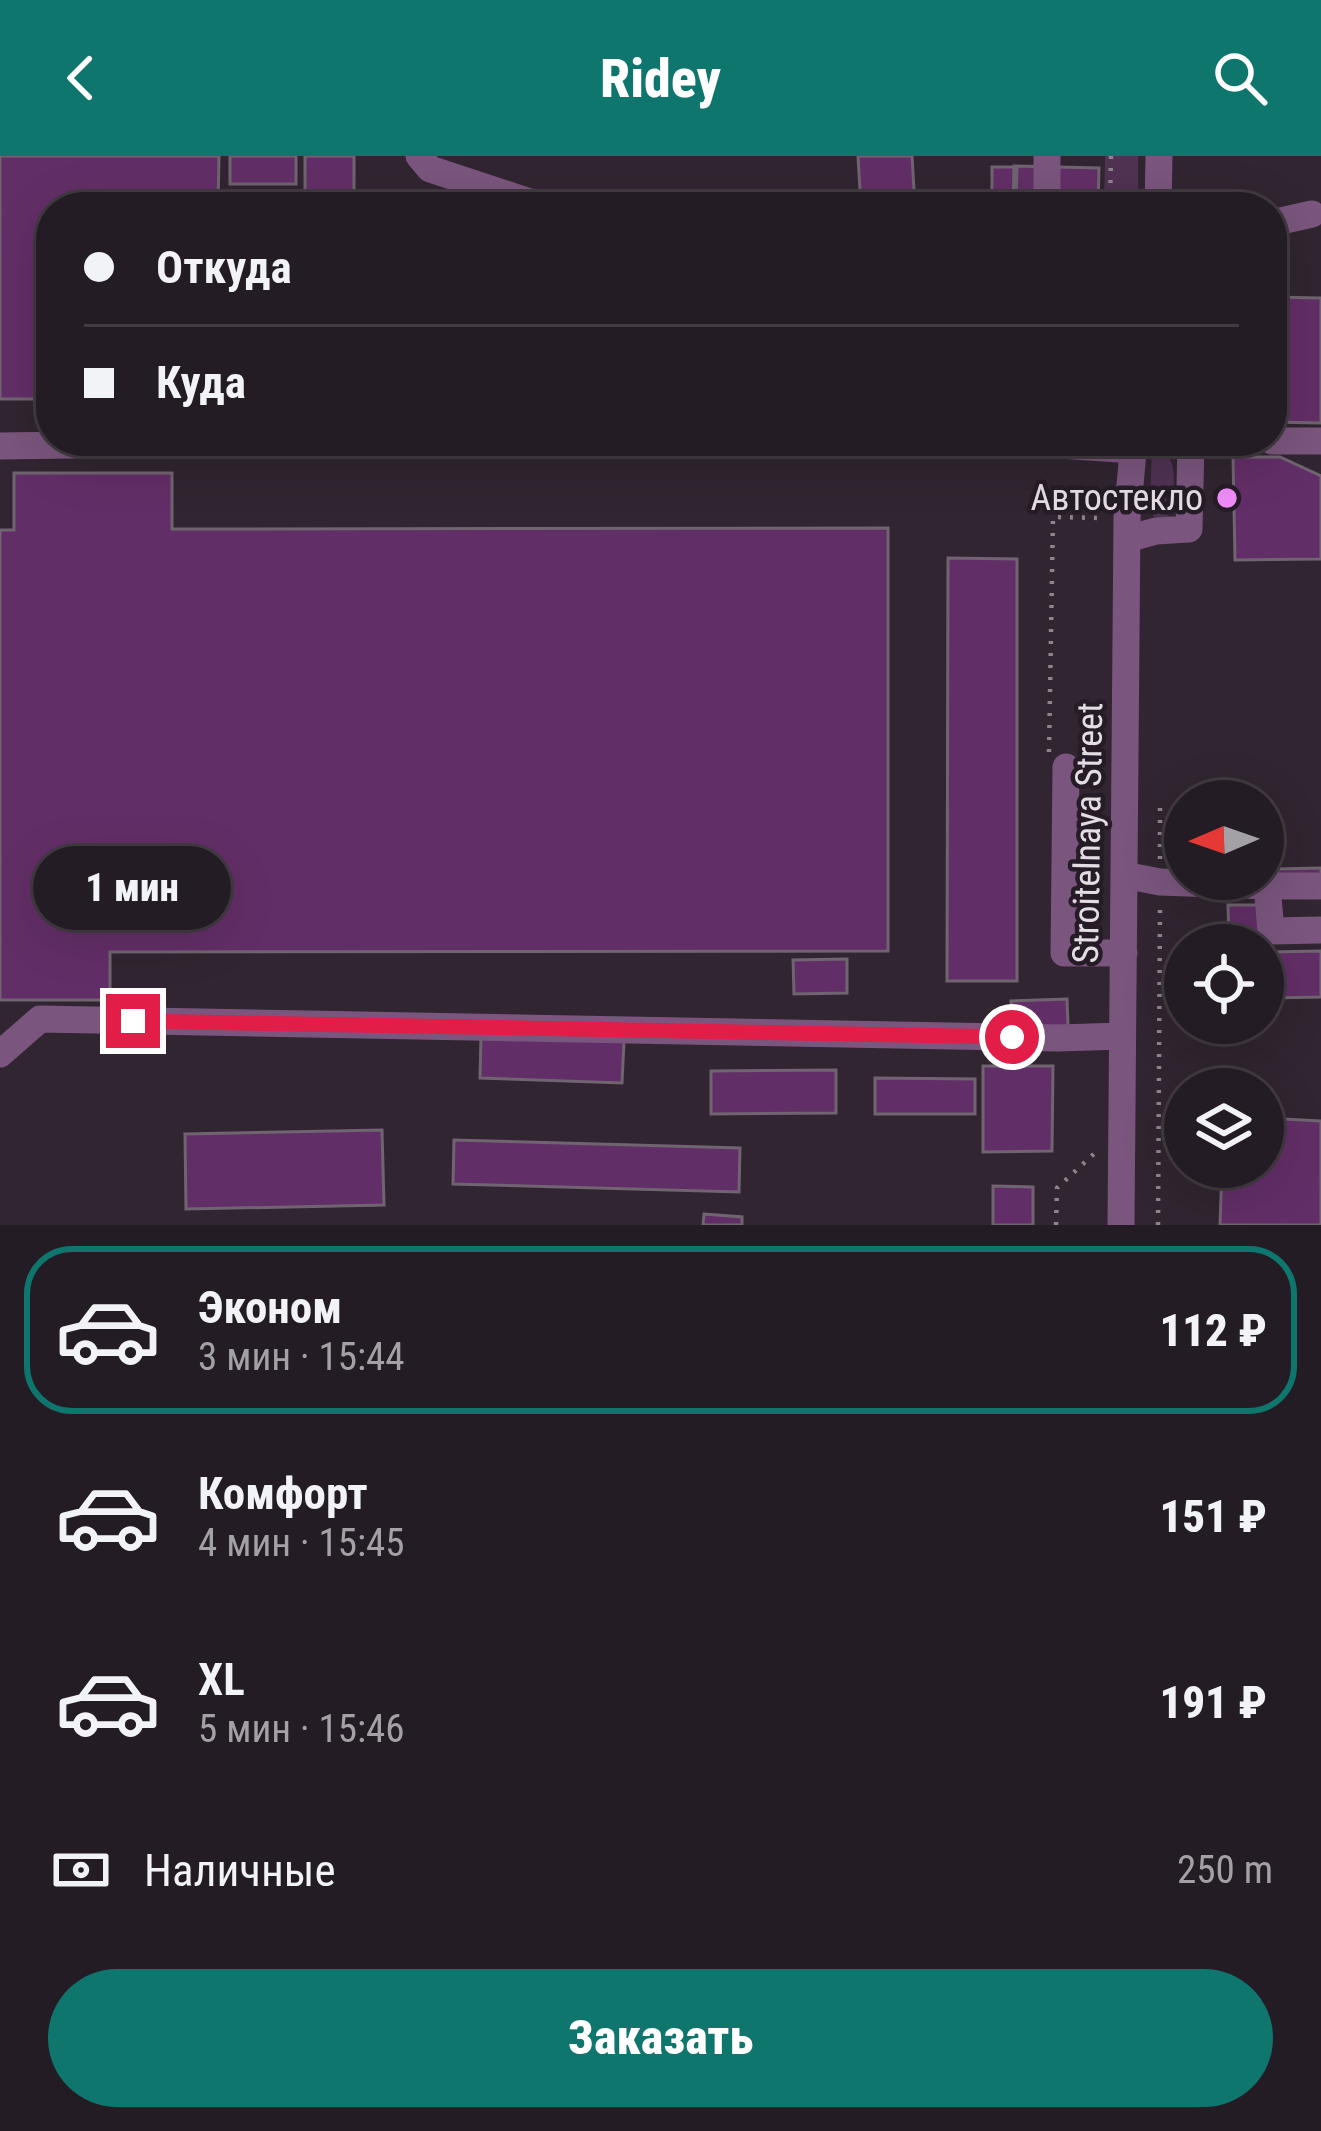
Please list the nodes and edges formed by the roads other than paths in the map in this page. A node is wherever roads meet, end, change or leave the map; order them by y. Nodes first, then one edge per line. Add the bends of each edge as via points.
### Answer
1 (419, 156) edge
2 (1047, 156) edge
3 (1160, 156) edge
4 (496, 192) edge
5 (1047, 192) edge
6 (1159, 192) edge
7 (1312, 214) dead end
8 (1287, 220) edge
9 (1287, 441) edge
10 (1321, 441) edge
11 (0, 446) edge
12 (36, 446) edge
13 (1132, 456) edge
14 (1192, 456) edge
15 (1127, 538) junction
16 (1057, 764) road end
17 (1124, 875) junction
18 (1164, 882) edge
19 (1284, 886) edge
20 (1321, 886) edge
21 (1268, 900) edge
22 (1321, 930) edge
23 (1124, 953) junction
24 (1122, 1036) junction
25 (0, 1054) edge
26 (1121, 1225) edge

1 - 4 street via 430,169
2 - 5 street
3 - 6 street
7 - 8 street
9 - 10 street
11 - 12 street
13 - 15 street, Stroitelnaya Street
14 - 15 street via 1189,529
15 - 17 street, Stroitelnaya Street
16 - 23 street via 1064,953
17 - 18 street
17 - 23 street, Stroitelnaya Street
19 - 20 street
21 - 22 street via 1271,931
23 - 24 street, Stroitelnaya Street
24 - 25 street via 40,1019
24 - 26 street, Stroitelnaya Street

